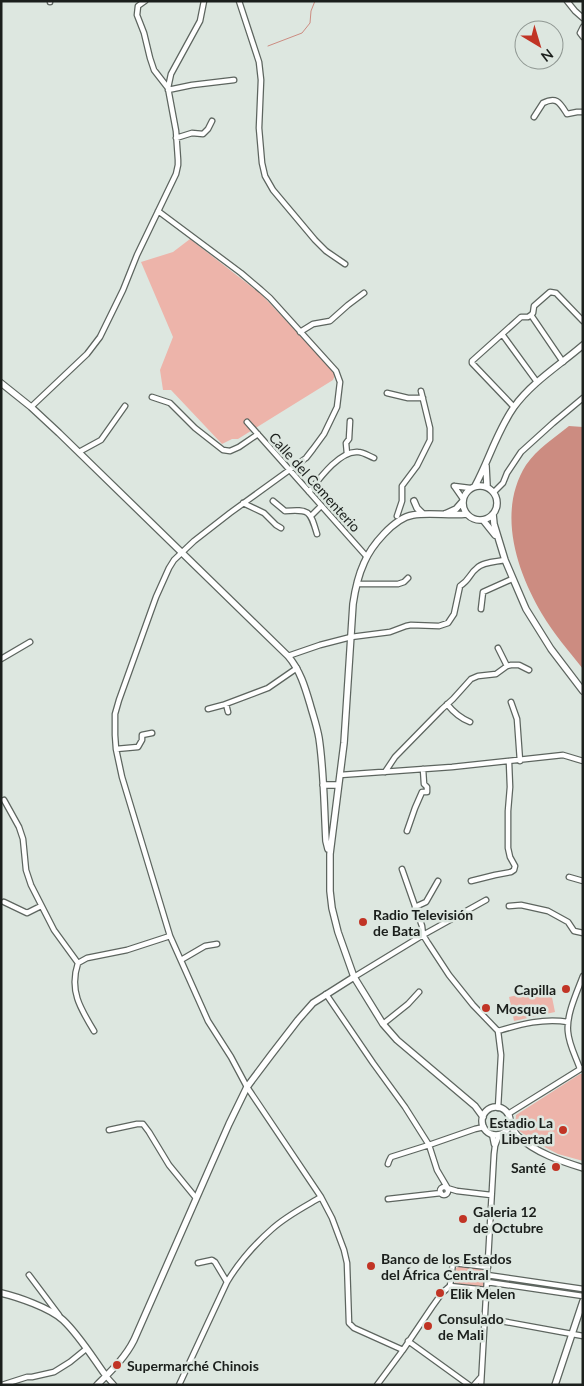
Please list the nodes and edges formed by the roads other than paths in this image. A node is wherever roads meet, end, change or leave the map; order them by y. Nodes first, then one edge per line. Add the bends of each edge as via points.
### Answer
1 (145, 1) edge
2 (204, 1) edge
3 (239, 1) edge
4 (567, 1) edge
5 (136, 4) edge
6 (583, 18) edge
7 (583, 27) edge
8 (583, 37) edge
9 (234, 80) dead end
10 (168, 89) junction
11 (583, 112) edge
12 (534, 117) dead end
13 (212, 121) dead end
14 (176, 138) junction
15 (158, 212) junction
16 (345, 264) dead end
17 (364, 293) dead end
18 (531, 315) junction
19 (583, 321) edge
20 (300, 332) junction
21 (502, 334) junction
22 (583, 345) edge
23 (563, 362) junction
24 (537, 382) junction
25 (1, 383) edge
26 (421, 391) dead end
27 (387, 393) dead end
28 (152, 398) dead end
29 (423, 398) junction
30 (583, 398) edge
31 (125, 406) dead end
32 (31, 407) junction
33 (514, 407) junction
34 (350, 421) dead end
35 (247, 422) dead end
36 (258, 434) junction
37 (78, 452) junction
38 (347, 454) junction
39 (374, 458) dead end
40 (487, 462) junction
41 (289, 469) junction
42 (487, 486) junction
43 (472, 487) junction
44 (309, 492) junction
45 (494, 492) junction
46 (463, 500) junction
47 (273, 501) dead end
48 (414, 501) dead end
49 (243, 503) junction
50 (322, 506) junction
51 (467, 514) junction
52 (493, 514) junction
53 (425, 515) junction
54 (443, 515) junction
55 (310, 516) junction
56 (397, 516) dead end
57 (483, 520) junction
58 (281, 528) dead end
59 (317, 534) dead end
60 (498, 539) junction
61 (182, 552) junction
62 (367, 557) junction
63 (505, 560) junction
64 (408, 578) dead end
65 (512, 579) junction
66 (357, 584) junction
67 (481, 609) dead end
68 (351, 637) junction
69 (30, 642) dead end
70 (498, 648) dead end
71 (288, 656) junction
72 (1, 659) edge
73 (507, 666) junction
74 (297, 668) junction
75 (530, 670) dead end
76 (583, 691) edge
77 (511, 702) dead end
78 (226, 704) junction
79 (447, 704) junction
80 (208, 709) dead end
81 (228, 712) dead end
82 (470, 722) dead end
83 (152, 733) dead end
84 (116, 749) junction
85 (520, 761) junction
86 (583, 761) edge
87 (509, 762) junction
88 (424, 769) junction
89 (385, 772) junction
90 (340, 775) junction
91 (323, 785) junction
92 (338, 785) junction
93 (4, 800) dead end
94 (407, 831) dead end
95 (330, 854) junction
96 (402, 868) dead end
97 (568, 877) dead end
98 (438, 881) dead end
99 (471, 881) dead end
100 (583, 881) edge
101 (486, 900) dead end
102 (4, 902) dead end
103 (41, 906) junction
104 (509, 906) dead end
105 (415, 907) junction
106 (583, 933) edge
107 (424, 935) junction
108 (170, 936) junction
109 (217, 944) dead end
110 (181, 960) junction
111 (78, 963) junction
112 (583, 976) edge
113 (354, 977) junction
114 (419, 992) dead end
115 (326, 994) junction
116 (568, 1022) junction
117 (383, 1024) junction
118 (94, 1031) dead end
119 (498, 1031) junction
120 (582, 1068) edge
121 (247, 1087) junction
122 (475, 1106) junction
123 (498, 1108) junction
124 (489, 1109) junction
125 (508, 1114) junction
126 (483, 1122) junction
127 (510, 1124) junction
128 (109, 1130) dead end
129 (499, 1134) junction
130 (518, 1136) junction
131 (429, 1145) junction
132 (388, 1164) dead end
133 (583, 1168) edge
134 (445, 1190) junction
135 (491, 1195) junction
136 (320, 1196) junction
137 (196, 1198) junction
138 (388, 1199) dead end
139 (198, 1263) dead end
140 (488, 1267) junction
141 (29, 1275) dead end
142 (487, 1275) junction
143 (227, 1282) junction
144 (487, 1282) junction
145 (450, 1286) junction
146 (583, 1289) edge
147 (486, 1290) junction
148 (1, 1293) edge
149 (583, 1296) edge
150 (583, 1301) edge
151 (61, 1318) junction
152 (486, 1318) junction
153 (573, 1334) junction
154 (583, 1336) edge
155 (408, 1341) junction
156 (86, 1349) junction
157 (403, 1350) junction
158 (106, 1376) junction
159 (482, 1376) junction
160 (2, 1385) edge
161 (97, 1385) edge
162 (114, 1385) edge
163 (179, 1385) edge
164 (377, 1385) edge
165 (469, 1385) edge
166 (474, 1385) edge
167 (481, 1385) edge
168 (555, 1385) edge

1 - 5 street
2 - 10 street via 200,21 171,74
3 - 16 street via 259,62 259,128 265,176 315,240
4 - 6 street
5 - 10 street via 154,70
7 - 8 street via 580,33
9 - 10 street
10 - 14 street
11 - 12 street via 568,114 561,103 553,100 543,103
13 - 14 street via 203,134 192,133
14 - 15 street via 176,174
15 - 20 street via 241,273
15 - 32 street via 100,337 87,354
17 - 20 street via 330,322 313,324
18 - 19 street via 534,306 553,292
18 - 21 street via 521,316
18 - 23 street
20 - 41 street via 336,371 340,391 337,407 324,434 306,458
21 - 24 street
21 - 33 street via 472,363
22 - 23 main road
23 - 24 main road
24 - 33 main road
25 - 32 main road
26 - 29 street
27 - 29 street
28 - 36 street via 170,403 223,450 239,447
29 - 56 street via 430,440 418,466 402,486
30 - 45 street via 522,452
31 - 37 street via 101,440
32 - 37 main road
33 - 40 main road
34 - 38 street
35 - 36 street, Calle del Cementerio
36 - 41 street, Calle del Cementerio
37 - 61 main road
38 - 39 street via 358,452
38 - 44 street via 325,471
40 - 42 main road
40 - 43 main road
41 - 44 street, Calle del Cementerio
41 - 49 street
42 - 43 main road
42 - 45 main road
43 - 46 main road
43 - 46 street via 454,486
44 - 50 street, Calle del Cementerio
45 - 52 main road via 498,504
46 - 51 main road
46 - 54 main road via 453,511
47 - 55 street via 285,511 299,510 308,512
48 - 53 main road
49 - 58 street
49 - 61 street
50 - 55 street
50 - 62 street, Calle del Cementerio
51 - 54 main road
51 - 57 main road
52 - 57 main road
52 - 60 main road
53 - 54 main road
53 - 62 main road via 410,515 388,528
55 - 59 street
57 - 60 main road
60 - 63 main road
61 - 71 main road
61 - 84 street via 162,583 118,700
62 - 66 main road
63 - 65 main road
63 - 68 street via 479,566 460,586 454,614 448,624 411,625 390,632
64 - 66 street via 398,584
65 - 67 street via 483,592
65 - 76 main road via 551,650
66 - 68 main road
68 - 71 street
68 - 90 main road
69 - 72 street
70 - 73 street
71 - 74 main road
73 - 75 street via 519,664
73 - 79 street via 496,674 471,679
74 - 78 street via 268,688
74 - 91 main road via 318,735
77 - 85 street via 517,719
78 - 80 street
78 - 81 street
79 - 82 street via 461,719
79 - 89 street via 395,757
83 - 84 street via 142,735 138,747
84 - 108 street
85 - 86 street via 563,755
85 - 87 street
87 - 88 street
87 - 99 street via 508,848 514,870
88 - 89 street
88 - 94 street via 427,792 422,792
89 - 90 street
90 - 92 main road
91 - 92 main road
91 - 95 main road via 326,841
92 - 95 main road
93 - 103 street via 21,833 26,870
95 - 113 main road via 332,908
96 - 105 street
97 - 100 street
98 - 105 street via 426,902
101 - 107 street
102 - 103 street via 28,913
103 - 111 street
104 - 106 street via 521,904 548,911 568,922 574,931
105 - 107 street
107 - 113 street
107 - 119 street via 465,996
108 - 110 street
108 - 111 street
109 - 110 street via 205,946
110 - 121 street via 208,1021
111 - 118 street via 76,998
112 - 116 street
113 - 115 main road
113 - 117 main road
114 - 117 street
115 - 121 main road via 298,1020
115 - 131 street
116 - 119 street via 535,1022
116 - 120 street via 570,1043
117 - 122 main road via 397,1040
119 - 123 street via 501,1055
120 - 125 street
121 - 136 street
121 - 137 main road
122 - 124 main road
122 - 126 main road
123 - 124 main road
123 - 125 main road
124 - 126 main road
125 - 127 main road
126 - 129 main road via 487,1132
126 - 131 street via 475,1129
127 - 129 main road
127 - 130 main road
128 - 137 street via 143,1124 169,1165
129 - 130 main road
129 - 135 street
130 - 133 main road via 546,1154
131 - 132 street via 392,1157
131 - 134 street
134 - 135 street
134 - 138 street
135 - 140 street
136 - 143 street via 273,1228 250,1251
136 - 157 street via 344,1250 351,1326
137 - 158 main road via 134,1340 124,1357
139 - 143 street via 212,1260
140 - 142 street
140 - 145 street via 453,1263
141 - 151 street
142 - 144 street
142 - 146 street
143 - 163 street
144 - 147 street
144 - 149 street
145 - 147 street
145 - 155 street
147 - 152 street
148 - 151 main road via 39,1306
150 - 153 main road
151 - 156 main road
152 - 153 street
152 - 159 street
153 - 154 street
153 - 168 main road
155 - 157 street
155 - 165 street
156 - 158 main road
156 - 160 street via 50,1374
157 - 164 street
158 - 161 main road
158 - 162 street
159 - 166 street
159 - 167 street

